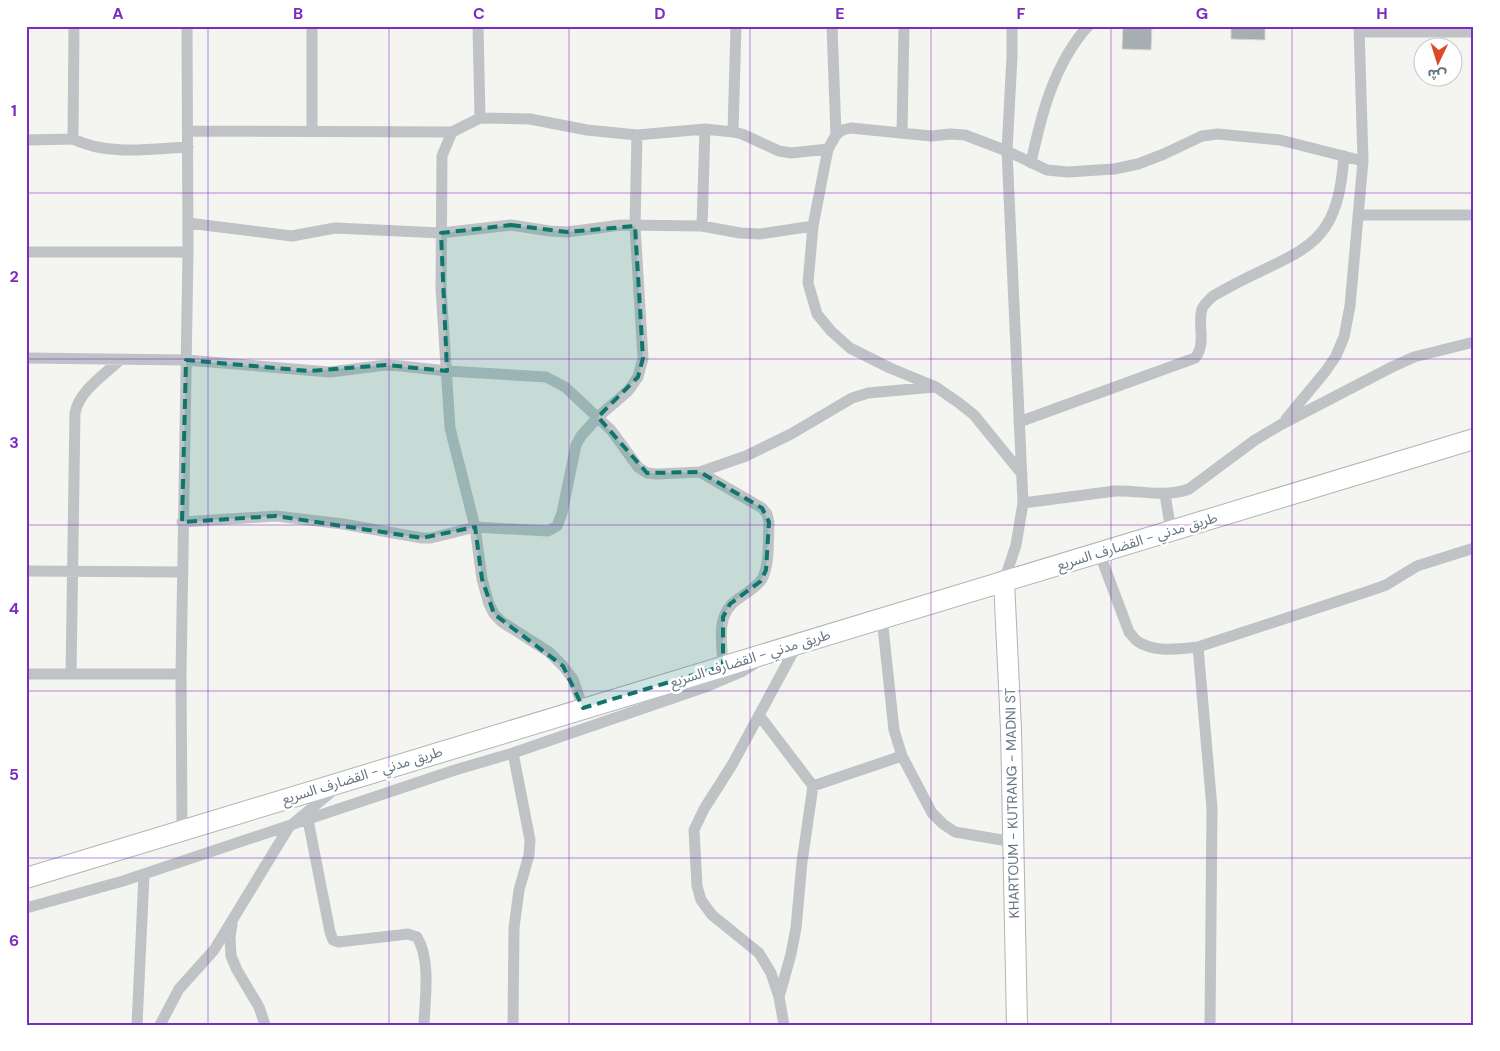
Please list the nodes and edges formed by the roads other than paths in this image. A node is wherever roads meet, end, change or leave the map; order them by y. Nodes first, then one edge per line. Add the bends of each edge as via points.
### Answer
1 (74, 26) edge
2 (188, 26) edge
3 (312, 26) edge
4 (478, 26) edge
5 (736, 26) edge
6 (832, 26) edge
7 (904, 26) edge
8 (1012, 26) edge
9 (1088, 26) edge
10 (1359, 29) edge
11 (1474, 32) edge
12 (480, 118) junction
13 (705, 129) junction
14 (188, 131) junction
15 (312, 131) junction
16 (452, 132) junction
17 (733, 132) junction
18 (902, 134) junction
19 (637, 135) junction
20 (836, 135) junction
21 (73, 139) junction
22 (26, 140) edge
23 (188, 147) junction
24 (828, 149) junction
25 (1007, 151) junction
26 (1344, 156) junction
27 (1363, 161) junction
28 (1032, 163) junction
29 (1358, 215) junction
30 (1474, 215) edge
31 (188, 223) junction
32 (635, 226) junction
33 (702, 226) junction
34 (813, 226) junction
35 (441, 233) junction
36 (26, 252) edge
37 (188, 252) junction
38 (1474, 342) edge
39 (26, 358) edge
40 (121, 359) junction
41 (186, 360) junction
42 (447, 371) junction
43 (936, 387) junction
44 (598, 417) junction
45 (1020, 422) junction
46 (1282, 424) junction
47 (1474, 439) edge
48 (700, 472) junction
49 (1022, 474) junction
50 (1165, 494) junction
51 (1023, 503) junction
52 (182, 522) junction
53 (475, 527) junction
54 (1171, 531) junction
55 (1474, 548) edge
56 (1099, 552) junction
57 (26, 571) edge
58 (74, 571) junction
59 (183, 572) junction
60 (1004, 581) junction
61 (882, 618) junction
62 (798, 643) junction
63 (1198, 647) junction
64 (777, 649) junction
65 (722, 666) junction
66 (26, 674) edge
67 (71, 674) junction
68 (181, 674) junction
69 (583, 708) junction
70 (759, 715) junction
71 (513, 753) junction
72 (902, 756) junction
73 (346, 780) junction
74 (813, 786) junction
75 (308, 820) junction
76 (289, 827) junction
77 (182, 830) junction
78 (1014, 842) junction
79 (144, 875) junction
80 (26, 878) edge
81 (26, 908) edge
82 (233, 920) junction
83 (779, 997) junction
84 (137, 1025) edge
85 (160, 1025) edge
86 (265, 1025) edge
87 (424, 1025) edge
88 (514, 1025) edge
89 (784, 1025) edge
90 (1017, 1025) edge
91 (1210, 1025) edge

1 - 21 street
2 - 14 street
3 - 15 street
4 - 12 street
5 - 17 street
6 - 20 street
7 - 18 street
8 - 25 street
9 - 28 street via 1061,66 1040,124
10 - 11 street
10 - 27 street
12 - 16 street
12 - 19 street via 530,119
13 - 17 street
13 - 19 street
13 - 33 street
14 - 15 street
14 - 23 street
15 - 16 street
16 - 35 street via 442,156
17 - 24 street via 790,153
18 - 20 street via 852,128
18 - 25 street via 965,135
19 - 32 street
20 - 24 street
21 - 22 street
21 - 23 street via 84,145 117,150
23 - 31 street
24 - 34 street
25 - 28 street
25 - 45 street
26 - 27 street
26 - 28 street via 1280,140 1218,134 1202,136 1138,164 1114,169 1068,172 1047,170
26 - 45 street via 1337,202 1326,226 1297,253 1206,302 1202,309 1201,344 1195,358
27 - 29 street
29 - 30 street
29 - 46 street via 1344,337 1325,372
31 - 35 street via 285,235 335,228
31 - 37 street
32 - 33 street
32 - 35 street via 567,232 511,225
32 - 44 street via 643,358 638,378
33 - 34 street via 760,234
34 - 43 street via 808,283 817,314 850,348
35 - 42 street
36 - 37 street
37 - 41 street
38 - 46 street via 1414,357
39 - 40 street
40 - 41 street
40 - 58 street via 76,403
41 - 42 street via 316,372 386,365
41 - 52 street
42 - 44 street via 546,377 564,387
42 - 53 street via 450,428
43 - 48 street via 868,393 852,398 768,446
43 - 49 street via 974,415
44 - 48 street via 647,473
44 - 53 street via 576,445 557,526 548,531
45 - 49 street
46 - 50 street via 1189,489
47 - 54 highway, طريق مدني - القضارف السريع
48 - 65 street via 762,508 769,522 766,570 761,581 730,604 723,617
49 - 51 street
50 - 51 street via 1123,490
50 - 54 street
51 - 60 street via 1016,544
52 - 53 street via 276,516 422,538
52 - 59 street
53 - 69 street via 482,578 494,614 549,652 563,666 573,679
54 - 56 highway, طريق مدني - القضارف السريع
55 - 63 street via 1417,566 1386,585
56 - 60 highway, طريق مدني - القضارف السريع
56 - 63 street via 1129,632 1137,641 1155,648
57 - 58 street
58 - 59 street
58 - 67 street
59 - 68 street
60 - 61 highway, طريق مدني - القضارف السريع
60 - 78 highway, KHARTOUM - KUTRANG - MADNI ST
61 - 62 highway, طريق مدني - القضارف السريع
61 - 72 street via 894,730
62 - 64 highway, طريق مدني - القضارف السريع
62 - 70 street
63 - 91 street via 1212,808
64 - 65 highway, طريق مدني - القضارف السريع
64 - 71 street via 741,672 708,686
65 - 69 highway, طريق مدني - القضارف السريع
66 - 67 street
67 - 68 street
68 - 77 street
69 - 73 highway, طريق مدني - القضارف السريع
70 - 74 street
70 - 83 street via 697,820 694,830 697,886 701,900 712,915 759,953 771,973
71 - 75 street
71 - 88 street via 530,840 514,928
72 - 74 street
72 - 78 street via 932,813 943,824 955,832
73 - 76 street
73 - 77 highway, طريق مدني - القضارف السريع
74 - 83 street via 796,928
75 - 76 street
75 - 87 street via 333,940 408,934 417,937 426,978
76 - 79 street
76 - 82 street
77 - 80 highway, طريق مدني - القضارف السريع
78 - 90 highway, KHARTOUM - KUTRANG - MADNI ST
79 - 81 street
79 - 84 street
82 - 85 street via 214,950 180,989
82 - 86 street via 231,956 259,1007
83 - 89 street

